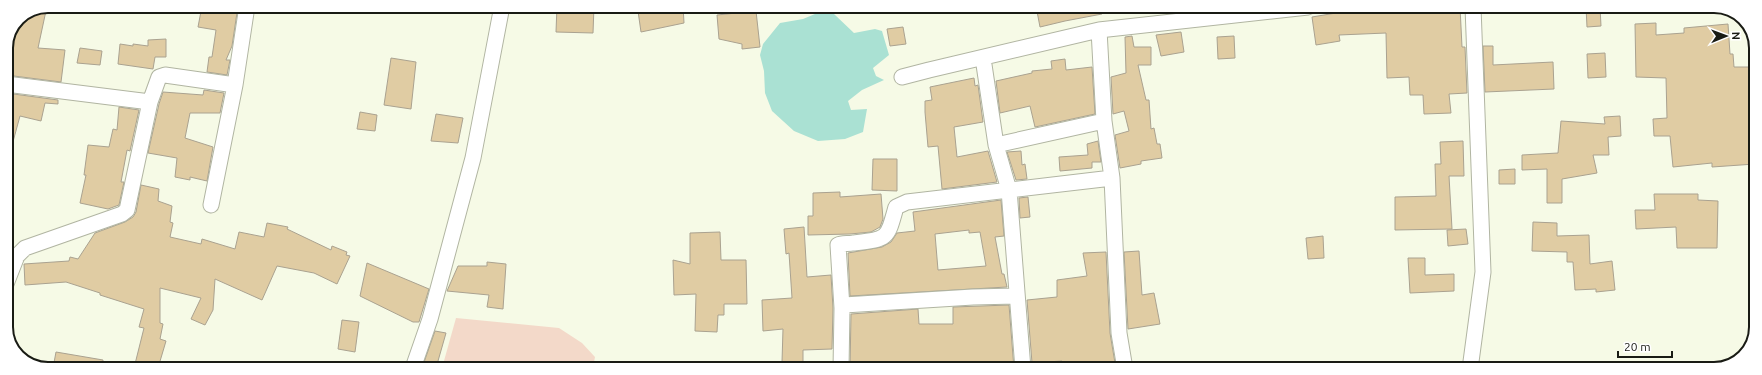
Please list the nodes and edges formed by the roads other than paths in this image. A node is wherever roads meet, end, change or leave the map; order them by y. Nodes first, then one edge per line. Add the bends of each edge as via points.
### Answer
1 (246, 13) edge
2 (501, 13) edge
3 (1253, 13) edge
4 (1473, 13) edge
5 (1099, 30) junction
6 (983, 58) junction
7 (902, 77) dead end
8 (13, 85) edge
9 (235, 85) junction
10 (150, 102) junction
11 (1104, 121) junction
12 (996, 145) junction
13 (1112, 178) junction
14 (1009, 190) junction
15 (211, 205) dead end
16 (13, 266) edge
17 (1016, 296) junction
18 (842, 308) junction
19 (415, 362) edge
20 (841, 362) edge
21 (1022, 362) edge
22 (1125, 362) edge
23 (1471, 362) edge

1 - 9 street
2 - 19 street via 473,158 430,319
3 - 5 street
4 - 23 street via 1483,272
5 - 6 street
5 - 11 street
6 - 7 street
6 - 12 street
8 - 10 street
9 - 10 street via 165,75 159,78
9 - 15 street
10 - 16 street via 127,210 122,214 25,248 17,256
11 - 12 street
11 - 13 street
12 - 14 street
13 - 14 street
13 - 22 street via 1120,333
14 - 17 street
14 - 18 street via 907,202 896,207 885,236 874,241 838,245
17 - 18 street via 857,304 844,305
17 - 21 street
18 - 20 street

